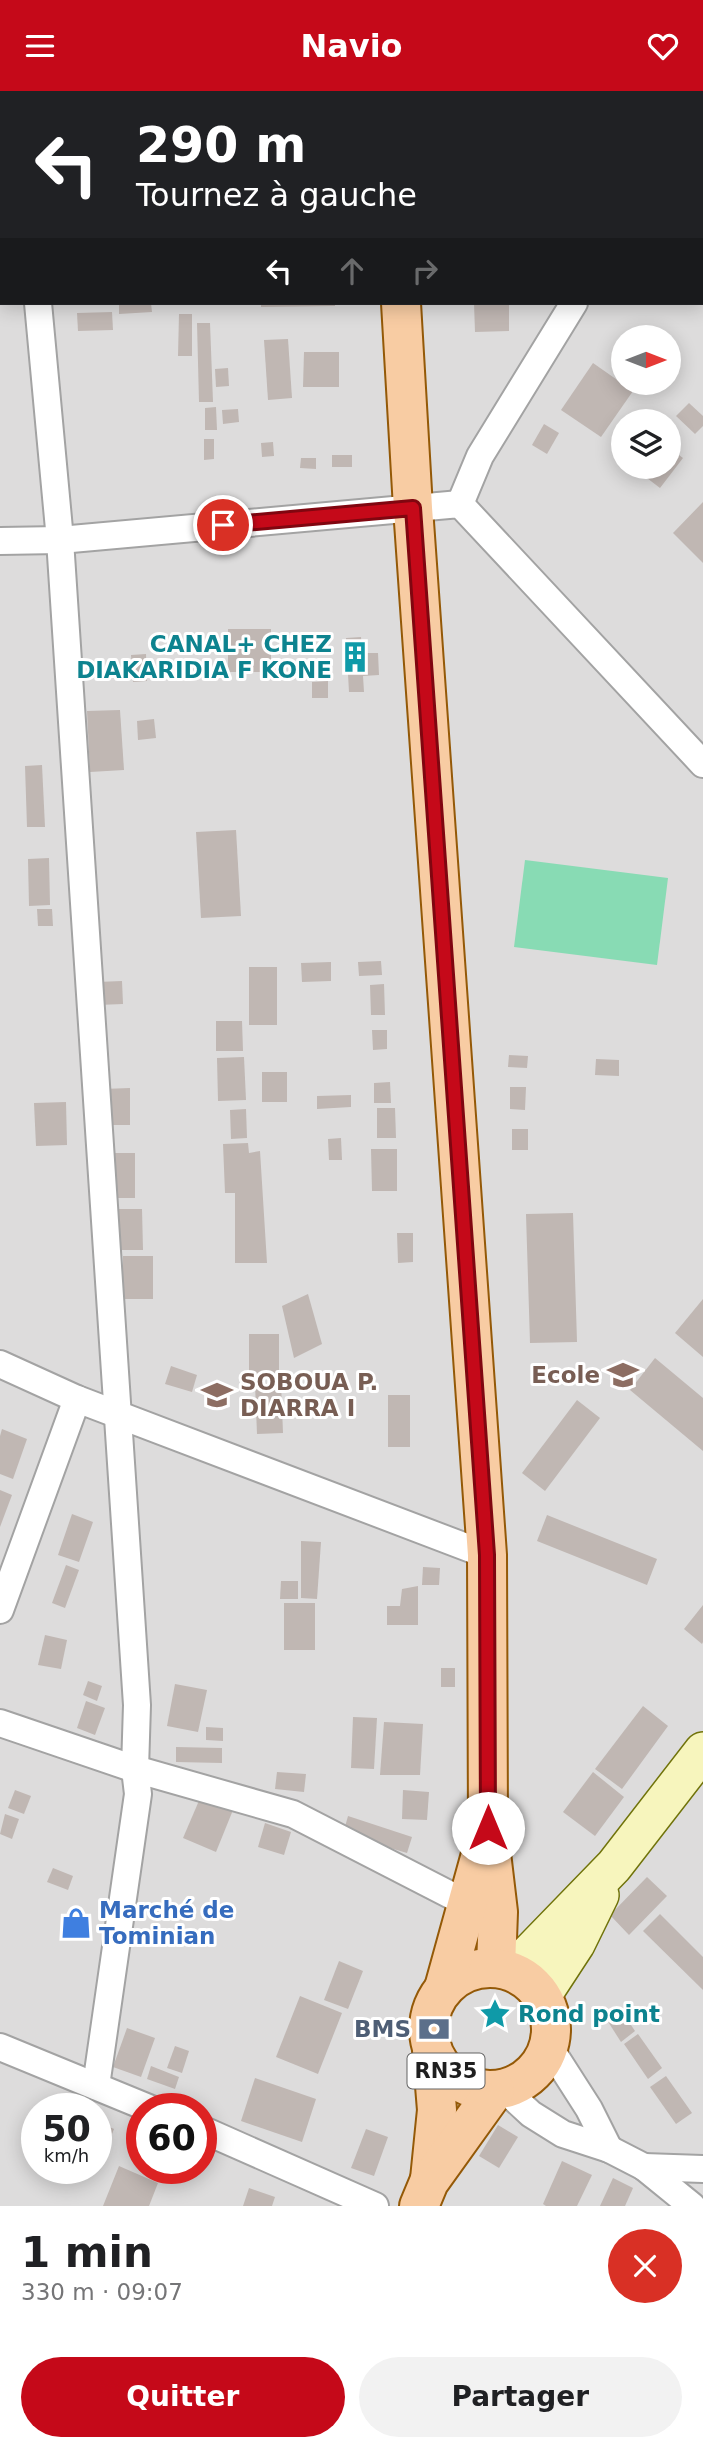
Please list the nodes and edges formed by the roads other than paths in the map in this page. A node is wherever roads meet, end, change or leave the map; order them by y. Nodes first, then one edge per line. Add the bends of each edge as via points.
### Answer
1 (38, 305) edge
2 (401, 305) edge
3 (573, 305) edge
4 (460, 504) junction
5 (413, 508) junction
6 (60, 540) junction
7 (0, 541) edge
8 (702, 760) edge
9 (0, 1364) edge
10 (77, 1399) junction
11 (118, 1414) junction
12 (487, 1555) junction
13 (0, 1610) edge
14 (0, 1723) edge
15 (703, 1751) edge
16 (135, 1769) junction
17 (488, 1828) junction
18 (614, 1866) junction
19 (468, 1904) junction
20 (504, 1969) junction
21 (444, 1988) junction
22 (542, 1996) junction
23 (548, 2045) junction
24 (0, 2047) edge
25 (432, 2049) junction
26 (96, 2087) junction
27 (499, 2089) junction
28 (126, 2099) edge
29 (217, 2136) edge
30 (609, 2148) junction
31 (644, 2167) junction
32 (703, 2169) edge
33 (424, 2194) edge
34 (374, 2206) edge
35 (692, 2206) edge

1 - 6 street
2 - 5 main road, RN35
3 - 4 street via 480,456
4 - 5 street
4 - 8 street
5 - 6 street
5 - 12 main road, RN35
6 - 7 street
6 - 11 street
9 - 10 street
10 - 11 street
10 - 13 street
11 - 12 street
11 - 16 street via 137,1705
12 - 17 main road, RN35
14 - 16 street
15 - 18 street
16 - 19 street via 293,1814
16 - 26 street via 138,1794
17 - 19 main road, RN35
17 - 20 main road, RN35
18 - 20 street
18 - 22 street via 576,1944
19 - 21 main road, RN35
20 - 21 main road via 466,1972
20 - 22 main road via 534,1986
21 - 25 main road, RN35 via 428,2023
22 - 23 main road via 551,2028
23 - 27 main road, RN35 via 527,2078
23 - 30 street via 590,2109
24 - 26 street
25 - 27 main road, RN35 via 456,2080 480,2089
25 - 33 main road, RN35 via 437,2110
26 - 28 street
27 - 30 street via 563,2134
27 - 33 main road, RN35
29 - 34 street
30 - 31 street
31 - 32 street
31 - 35 street

